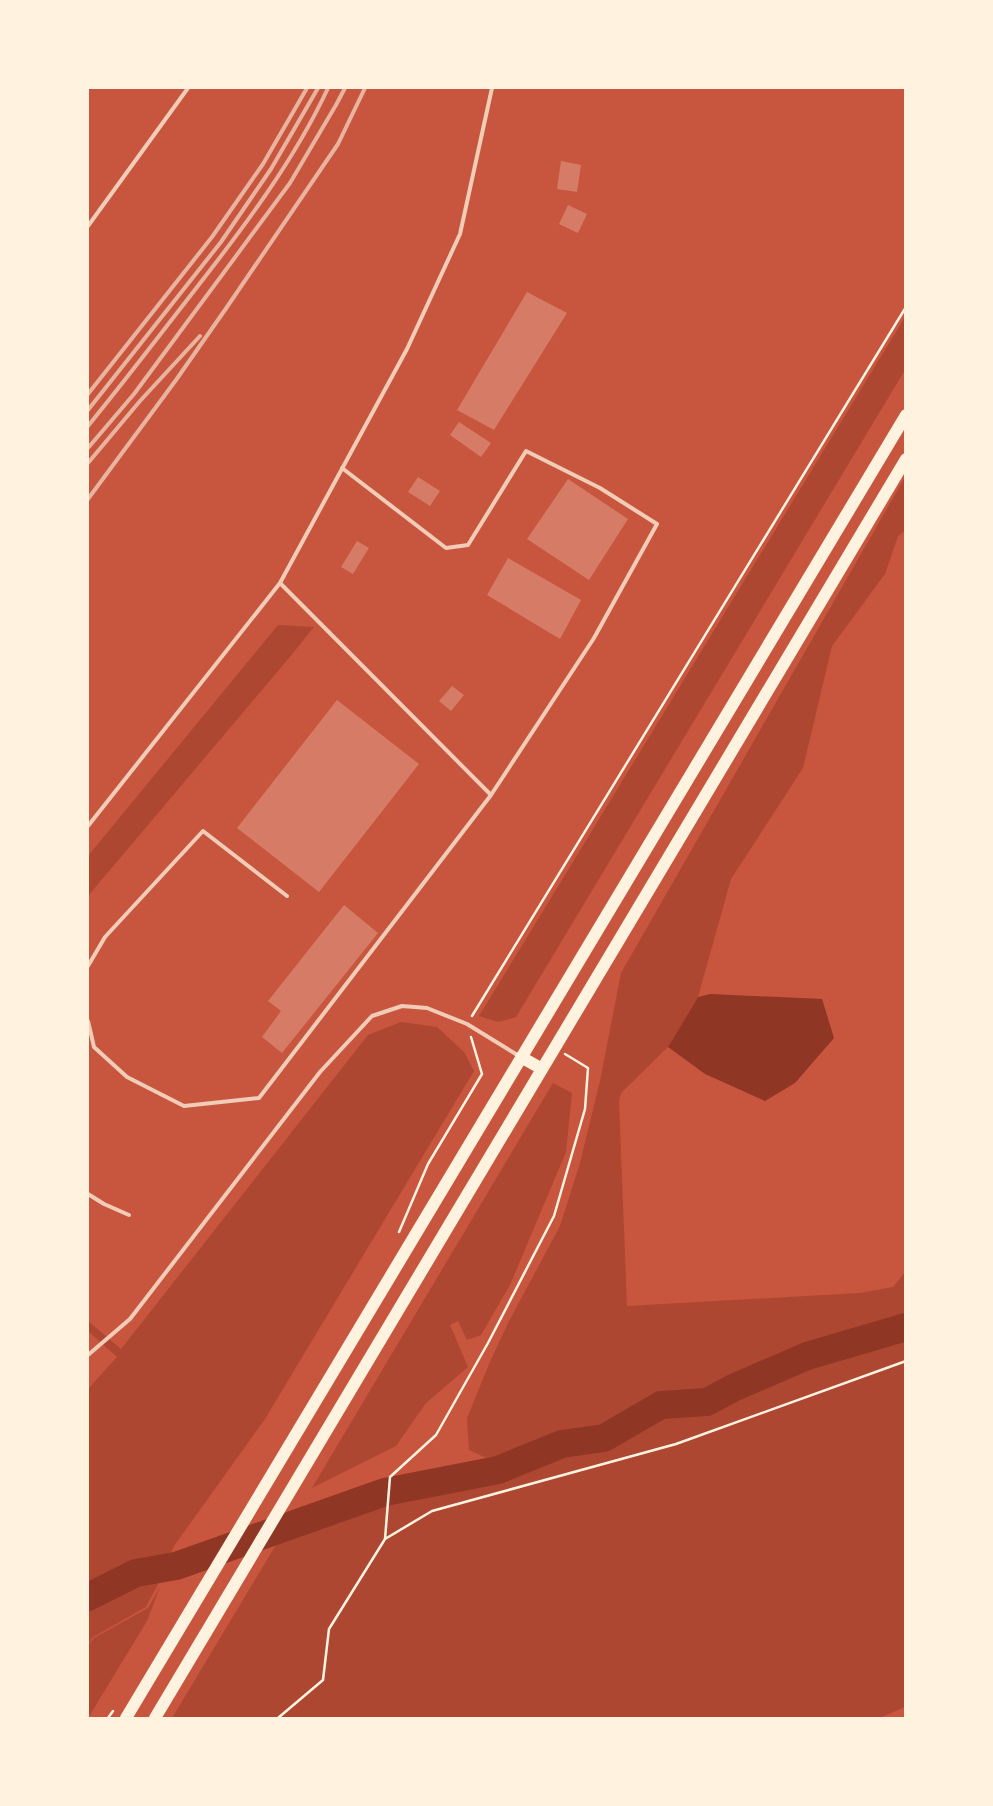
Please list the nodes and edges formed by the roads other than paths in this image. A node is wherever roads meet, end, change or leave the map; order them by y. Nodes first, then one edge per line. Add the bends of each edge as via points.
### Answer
1 (188, 88) edge
2 (492, 88) edge
3 (88, 226) edge
4 (906, 415) edge
5 (906, 459) edge
6 (342, 468) junction
7 (280, 583) junction
8 (492, 795) junction
9 (88, 826) edge
10 (287, 896) dead end
11 (88, 966) edge
12 (88, 1021) edge
13 (521, 1057) junction
14 (542, 1069) junction
15 (88, 1194) edge
16 (129, 1215) dead end
17 (88, 1355) edge
18 (130, 1717) edge
19 (155, 1718) edge

1 - 3 lane
2 - 6 lane via 460,234 407,349
4 - 13 main road
5 - 14 main road
6 - 7 lane
6 - 8 lane via 446,548 468,545 526,451 600,488 656,524 594,638
7 - 8 lane
7 - 9 lane
8 - 12 lane via 259,1098 184,1106 127,1077 94,1047
10 - 11 lane via 203,831 105,937
13 - 14 main road
13 - 17 lane via 467,1024 427,1008 402,1006 372,1016 320,1072 130,1320
13 - 18 main road
14 - 19 main road
15 - 16 lane

